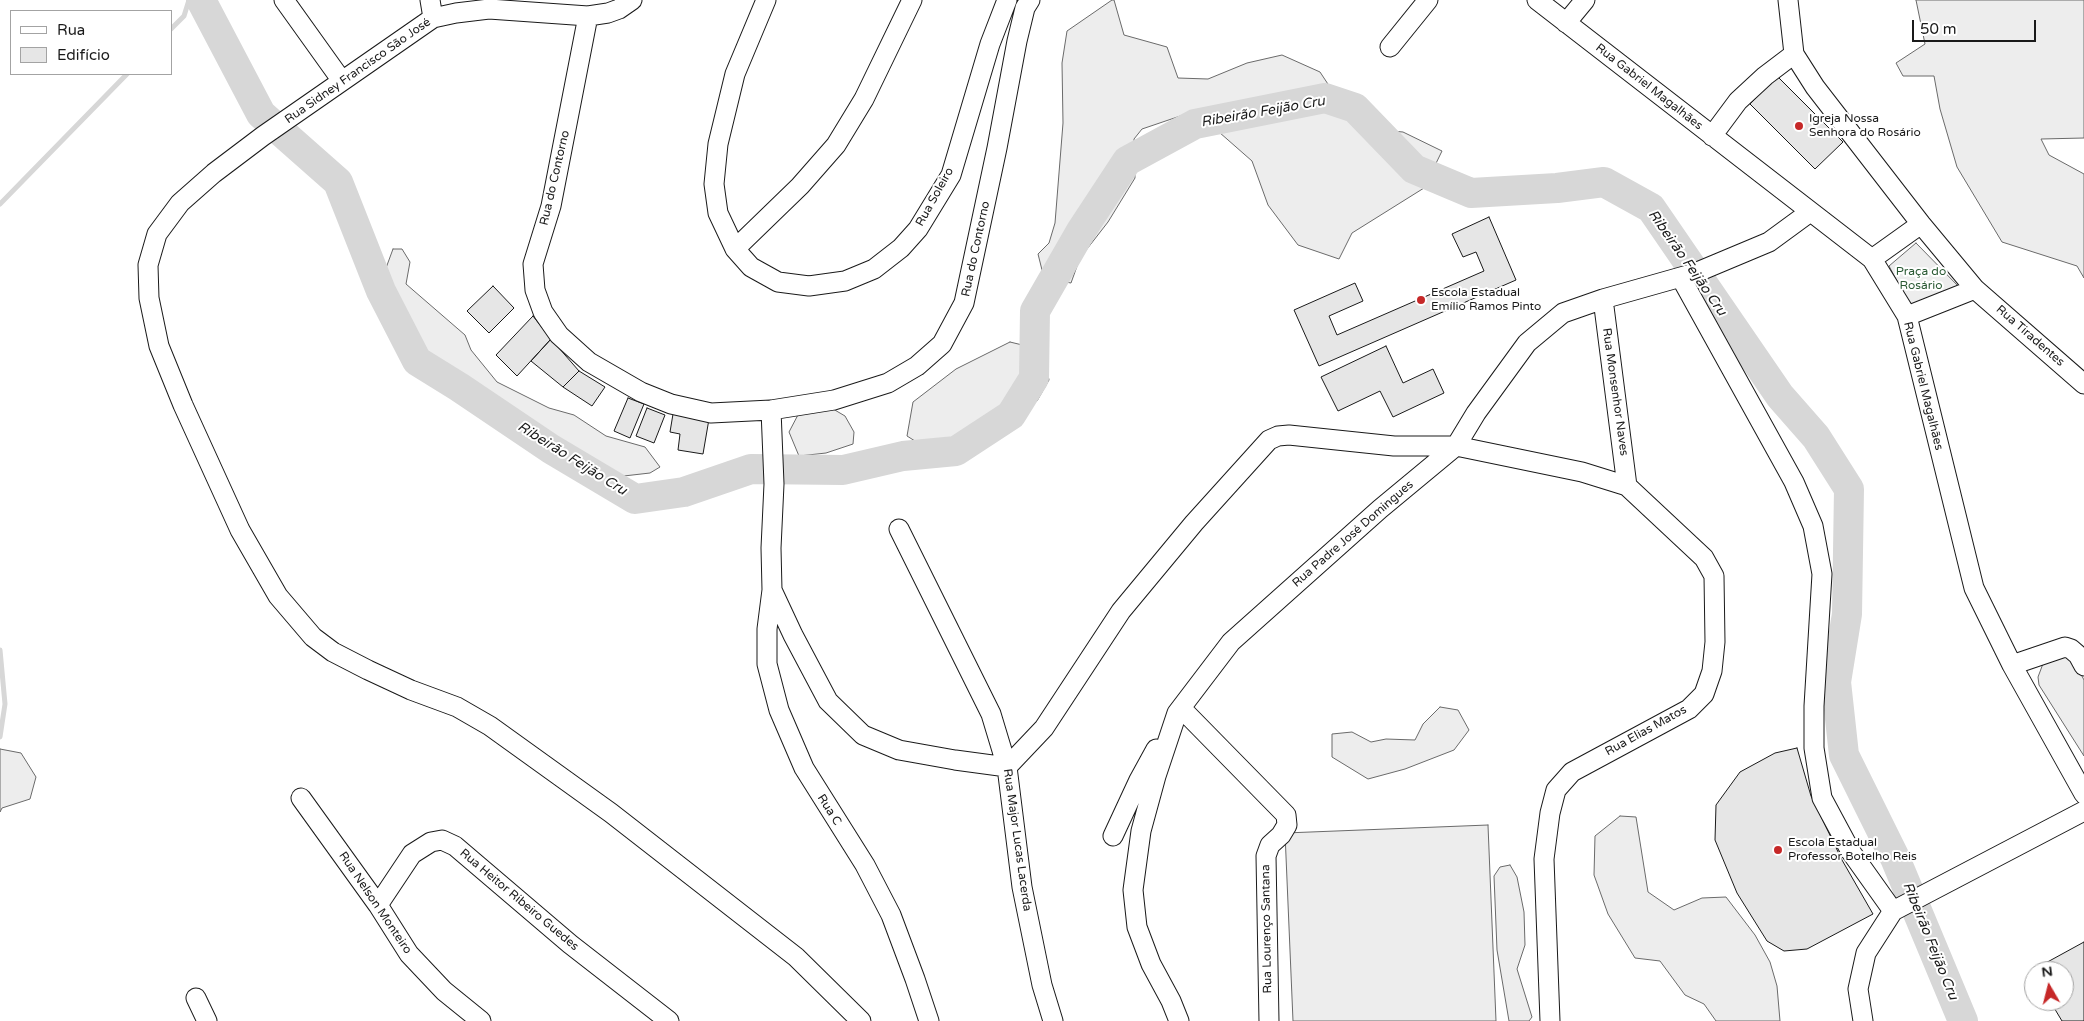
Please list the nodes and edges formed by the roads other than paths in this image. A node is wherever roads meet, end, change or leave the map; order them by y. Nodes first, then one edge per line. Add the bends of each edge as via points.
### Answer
1 (284, 0) edge
2 (632, 0) edge
3 (766, 0) edge
4 (912, 0) edge
5 (1008, 0) edge
6 (1030, 0) edge
7 (1428, 0) edge
8 (1537, 0) edge
9 (1585, 0) edge
10 (1788, 0) edge
11 (431, 9) edge
12 (588, 16) junction
13 (1566, 23) junction
14 (1390, 46) dead end
15 (1794, 54) junction
16 (342, 81) junction
17 (1712, 136) junction
18 (1810, 212) junction
19 (1921, 224) junction
20 (735, 249) junction
21 (1872, 259) junction
22 (1688, 275) junction
23 (1976, 289) junction
24 (1603, 299) junction
25 (1907, 316) junction
26 (2084, 384) edge
27 (771, 410) junction
28 (1456, 446) junction
29 (1627, 486) junction
30 (899, 529) dead end
31 (772, 590) junction
32 (2012, 665) junction
33 (2084, 666) edge
34 (1179, 711) junction
35 (1007, 767) junction
36 (2084, 794) edge
37 (301, 798) dead end
38 (2084, 811) edge
39 (1114, 836) dead end
40 (378, 905) junction
41 (1899, 908) junction
42 (196, 998) dead end
43 (207, 1021) edge
44 (480, 1021) edge
45 (669, 1021) edge
46 (861, 1021) edge
47 (930, 1021) edge
48 (1053, 1021) edge
49 (1179, 1021) edge
50 (1269, 1021) edge
51 (1550, 1021) edge
52 (1863, 1021) edge

1 - 16 street
2 - 12 street, Rua Sidney Francisco São José via 619,9
3 - 20 street, Rua Soleiro via 735,74 718,144 714,184 718,213
4 - 20 street via 864,100 836,144 800,186
5 - 20 street, Rua Soleiro via 990,44 950,175 918,229 901,248 874,269 845,281 809,286 778,282 751,267
6 - 27 street, Rua do Contorno via 1016,41 964,303 942,344 917,366 888,383 834,400
7 - 14 street
8 - 13 street, Rua Gabriel Magalhães
9 - 13 street
10 - 15 street
11 - 12 street, Rua Sidney Francisco São José via 456,13 489,9
11 - 16 street, Rua Sidney Francisco São José
12 - 27 street, Rua do Contorno via 551,206 533,264 535,290 543,312 559,335 589,362 649,395 671,404 711,413
13 - 17 street, Rua Gabriel Magalhães
15 - 17 street via 1738,101
15 - 19 street, Rua Tiradentes via 1815,87
16 - 46 street, Rua Sidney Francisco São José via 263,136 180,203 157,234 148,265 149,298 160,346 240,530 278,596 313,637 333,652 480,719 603,808 796,957
17 - 18 street, Rua Gabriel Magalhães
18 - 21 street, Rua Gabriel Magalhães
18 - 22 street, Rua Padre José Domingues via 1769,242
19 - 21 street
19 - 23 street, Rua Tiradentes
21 - 25 street, Rua Gabriel Magalhães
22 - 24 street, Rua Padre José Domingues
22 - 41 street via 1814,526 1822,574 1814,748 1822,798 1851,852
23 - 25 street
23 - 26 street, Rua Tiradentes
24 - 28 street, Rua Padre José Domingues via 1563,313 1527,343
24 - 29 street, Rua Monsenhor Naves
25 - 32 street, Rua Gabriel Magalhães via 1974,588
27 - 31 street via 774,484
28 - 29 street, Rua Elias Matos via 1582,472
28 - 34 street, Rua Padre José Domingues via 1231,642
28 - 35 street, Rua Elias Matos via 1394,446 1289,435 1269,440 1121,611 1044,728
29 - 51 street, Rua Elias Matos via 1704,558 1714,576 1712,671 1704,694 1689,708 1572,772 1556,790 1544,859
30 - 35 street, Rua Major Lucas Lacerda via 991,714
31 - 35 street via 828,701 862,735 899,750
31 - 47 street, Rua C via 767,664 779,710 804,768 865,865 890,915
32 - 33 street via 2065,647 2078,655
32 - 36 street, Rua Gabriel Magalhães
34 - 39 street via 1139,780
34 - 49 street, Rua Padre José Domingues via 1141,830 1133,890 1137,927 1150,964
34 - 50 street, Rua Lourenço Santana via 1286,815 1288,826 1270,845 1266,856
35 - 48 street, Rua Major Lucas Lacerda via 1022,887 1042,985
37 - 40 street, Rua Nelson Monteiro
38 - 41 street
40 - 44 street, Rua Nelson Monteiro via 409,954 444,991
40 - 45 street, Rua Heitor Ribeiro Guedes via 412,854 431,842 442,840 455,846 570,944
41 - 52 street via 1866,953 1858,989
42 - 43 street

